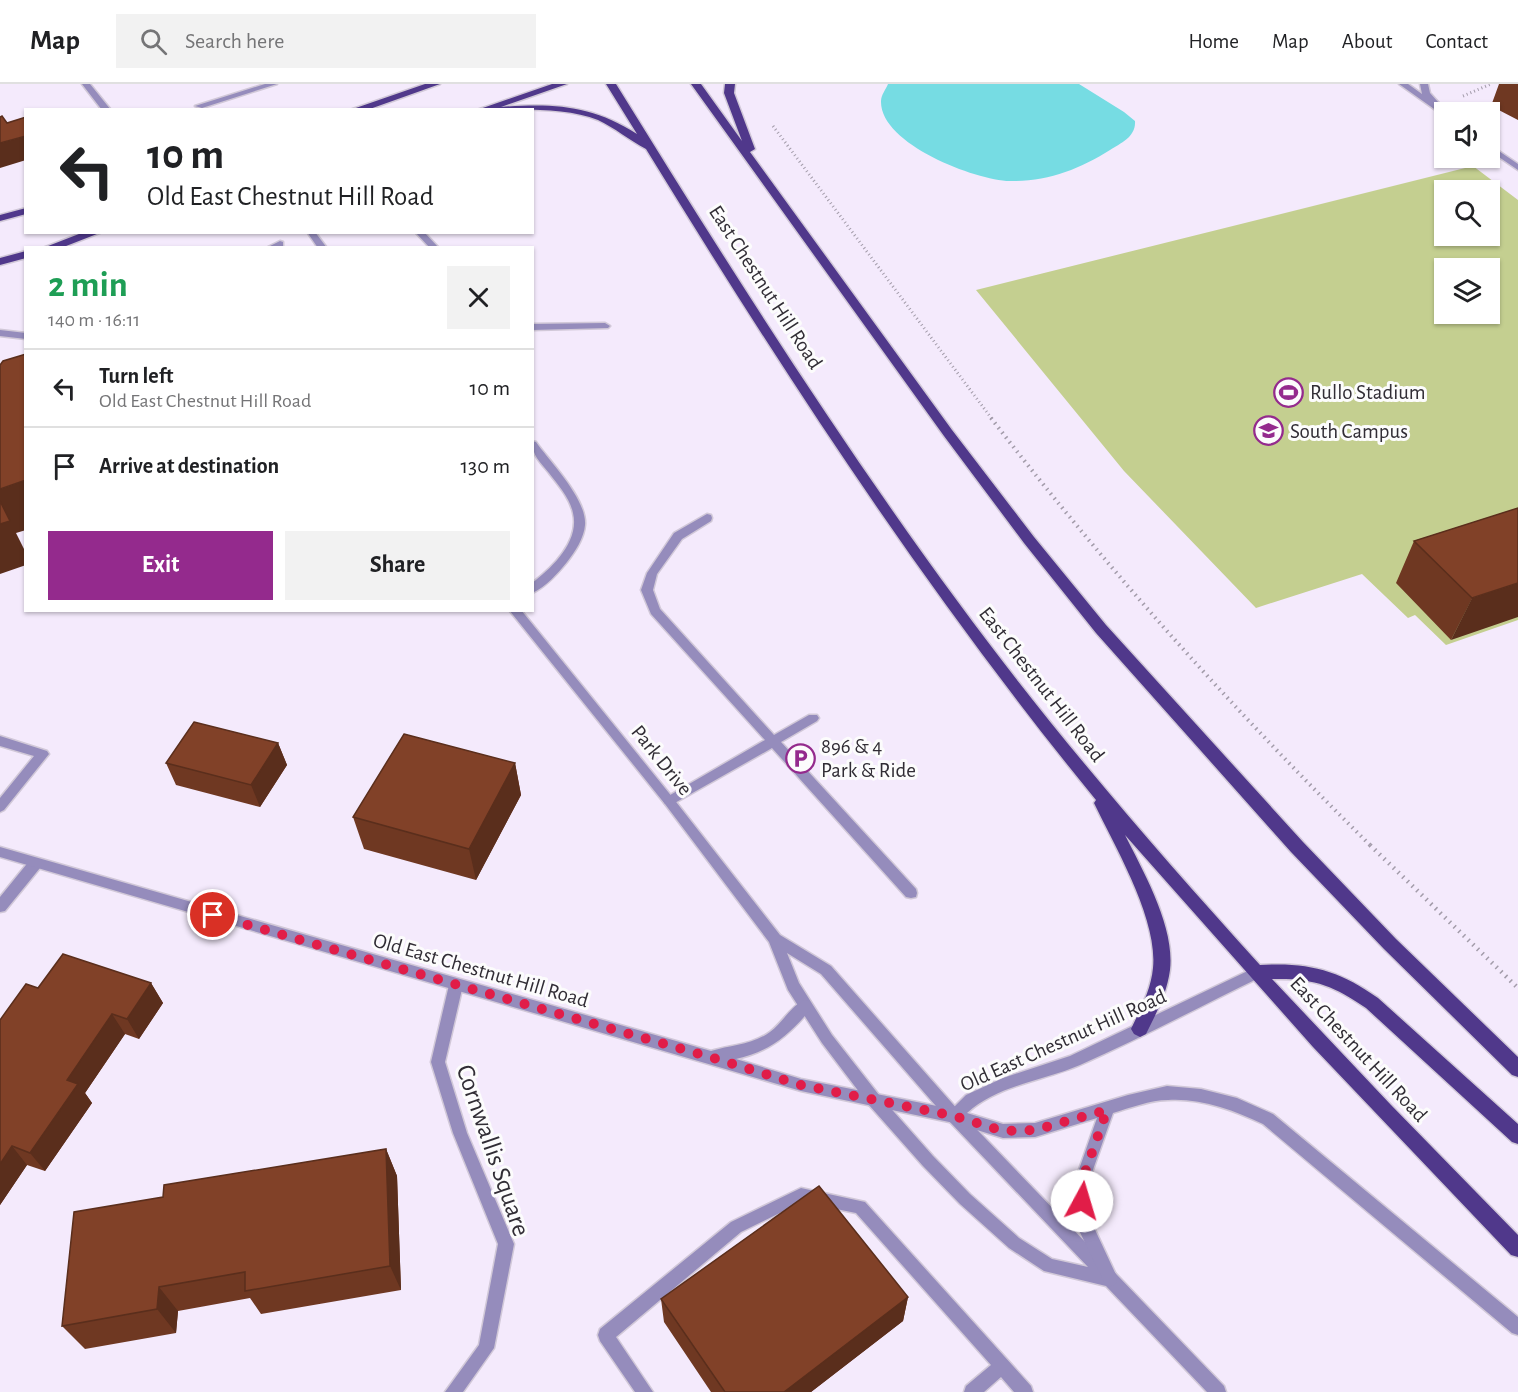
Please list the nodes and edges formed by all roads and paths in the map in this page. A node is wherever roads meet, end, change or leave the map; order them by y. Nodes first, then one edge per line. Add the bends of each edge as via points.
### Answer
1 (87, 84) edge
2 (273, 84) edge
3 (435, 84) edge
4 (562, 84) edge
5 (611, 84) edge
6 (696, 84) edge
7 (730, 84) edge
8 (1403, 84) edge
9 (1424, 84) edge
10 (1491, 84) edge
11 (1454, 100) dead end
12 (1434, 105) edge
13 (199, 106) dead end
14 (1434, 107) edge
15 (105, 108) edge
16 (361, 108) edge
17 (488, 108) edge
18 (534, 109) edge
19 (773, 125) dead end
20 (651, 148) junction
21 (1500, 154) edge
22 (1518, 168) edge
23 (757, 169) junction
24 (24, 212) edge
25 (0, 218) edge
26 (91, 234) edge
27 (312, 234) edge
28 (421, 234) edge
29 (280, 244) dead end
30 (54, 246) edge
31 (275, 246) edge
32 (321, 246) edge
33 (433, 246) edge
34 (24, 255) edge
35 (0, 262) edge
36 (605, 326) dead end
37 (534, 327) edge
38 (0, 333) edge
39 (24, 336) edge
40 (534, 447) edge
41 (707, 518) dead end
42 (534, 588) edge
43 (516, 612) edge
44 (813, 718) dead end
45 (0, 741) edge
46 (772, 742) junction
47 (1094, 787) junction
48 (669, 801) junction
49 (0, 807) edge
50 (0, 852) edge
51 (35, 864) junction
52 (911, 893) dead end
53 (0, 907) edge
54 (775, 939) junction
55 (1256, 973) junction
56 (456, 985) junction
57 (1518, 988) edge
58 (806, 1006) junction
59 (1140, 1029) junction
60 (710, 1057) junction
61 (1518, 1069) edge
62 (874, 1100) junction
63 (1107, 1110) junction
64 (954, 1116) junction
65 (1518, 1137) edge
66 (1518, 1248) edge
67 (1110, 1279) junction
68 (1518, 1327) edge
69 (1002, 1366) junction
70 (453, 1392) edge
71 (645, 1392) edge
72 (972, 1392) edge
73 (1025, 1392) edge
74 (1218, 1392) edge

1 - 15 street
2 - 13 street
3 - 16 main road
4 - 17 main road
5 - 20 main road, East Chestnut Hill Road
6 - 23 main road
7 - 23 main road via 729,93
8 - 14 street
9 - 12 street
10 - 11 path
18 - 20 main road via 586,113 610,122
19 - 57 path via 976,401 1121,580 1245,717 1456,931
20 - 47 main road, East Chestnut Hill Road via 870,489 1007,677
21 - 22 street
23 - 61 main road via 968,459 1101,629 1296,847
24 - 25 main road
26 - 30 main road
27 - 32 street
28 - 33 street
29 - 31 street
34 - 35 main road
36 - 37 street
38 - 39 street
40 - 42 street via 580,514 577,537 564,558
41 - 46 street via 678,536 652,573 647,590 655,611
43 - 48 street, Park Drive
44 - 46 street
45 - 49 street via 43,754
46 - 48 street
46 - 52 street
47 - 55 main road, East Chestnut Hill Road
47 - 59 main road via 1152,912 1162,960 1156,992
48 - 54 street, Park Drive
50 - 51 street, Old East Chestnut Hill Road
51 - 53 street
51 - 56 street, Old East Chestnut Hill Road
54 - 58 street, Park Drive via 793,986
54 - 64 street, Park Drive via 826,970
55 - 59 street, Old East Chestnut Hill Road
55 - 65 main road via 1282,971 1345,984 1372,1003
55 - 66 main road, East Chestnut Hill Road
56 - 60 street, Old East Chestnut Hill Road
56 - 70 street, Cornwallis Square via 438,1062 460,1132 506,1244 486,1348
58 - 60 street via 771,1041 749,1051
58 - 62 street, Park Drive via 826,1040
59 - 64 street, Old East Chestnut Hill Road via 1074,1061 971,1100
60 - 62 street, Old East Chestnut Hill Road via 801,1085
62 - 64 street, Old East Chestnut Hill Road
62 - 67 street, Park Drive via 965,1199 1014,1243 1049,1266
63 - 64 street, Old East Chestnut Hill Road via 1035,1130 1003,1131
63 - 67 street via 1082,1181 1082,1220
63 - 68 street, Old East Chestnut Hill Road via 1167,1093 1238,1105 1268,1119
64 - 67 street, Park Drive
67 - 74 street, Park Drive
69 - 71 street via 860,1207 801,1195 736,1227 606,1335
69 - 72 street
69 - 73 street

